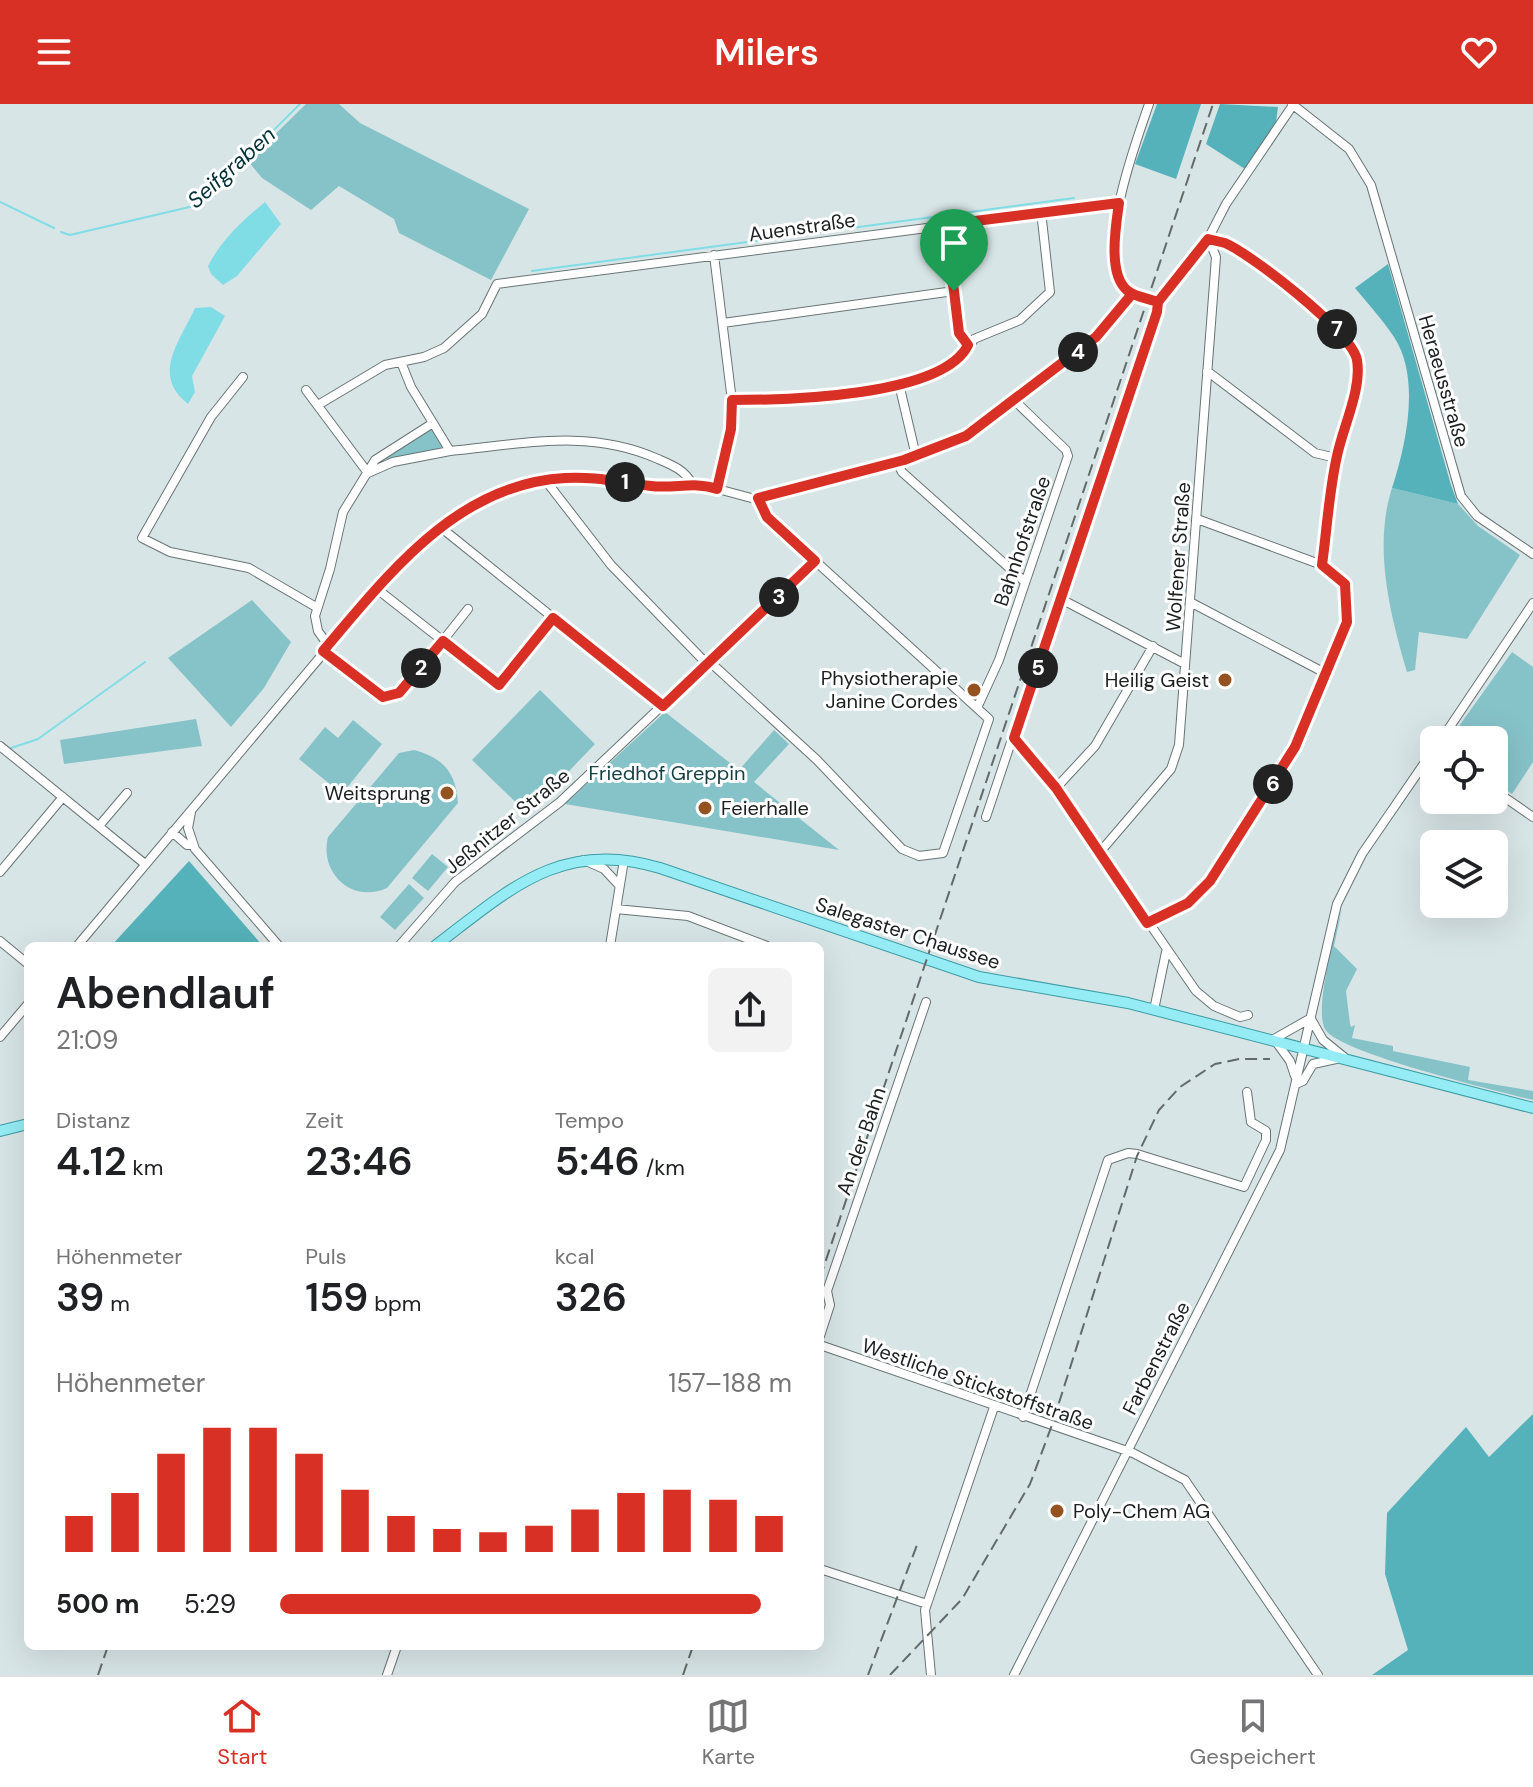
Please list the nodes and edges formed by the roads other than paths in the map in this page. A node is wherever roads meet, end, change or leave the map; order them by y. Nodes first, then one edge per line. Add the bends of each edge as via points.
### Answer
1 (1149, 104) edge
2 (1292, 104) edge
3 (1119, 203) junction
4 (1041, 211) junction
5 (943, 225) junction
6 (1208, 239) junction
7 (714, 255) junction
8 (954, 291) junction
9 (1132, 294) junction
10 (1158, 302) junction
11 (723, 323) junction
12 (968, 345) junction
13 (401, 362) junction
14 (1207, 371) junction
15 (243, 377) dead end
16 (899, 384) junction
17 (306, 390) dead end
18 (732, 400) junction
19 (1015, 401) junction
20 (318, 405) junction
21 (433, 423) junction
22 (450, 451) junction
23 (916, 456) junction
24 (1336, 458) junction
25 (897, 462) junction
26 (368, 473) junction
27 (546, 481) junction
28 (692, 484) junction
29 (717, 489) junction
30 (758, 498) junction
31 (1197, 519) junction
32 (439, 526) junction
33 (1533, 554) edge
34 (815, 561) junction
35 (1322, 565) junction
36 (1025, 582) junction
37 (377, 589) junction
38 (1061, 599) junction
39 (1192, 603) junction
40 (1533, 603) edge
41 (316, 607) junction
42 (468, 609) dead end
43 (553, 618) junction
44 (443, 641) junction
45 (1153, 646) junction
46 (326, 648) junction
47 (709, 663) junction
48 (1185, 664) junction
49 (1325, 673) junction
50 (663, 706) junction
51 (977, 708) junction
52 (1450, 726) edge
53 (1014, 738) junction
54 (0, 746) edge
55 (1420, 769) edge
56 (1056, 788) junction
57 (127, 793) dead end
58 (63, 797) junction
59 (1508, 800) edge
60 (191, 812) junction
61 (986, 817) dead end
62 (1533, 817) edge
63 (99, 826) junction
64 (172, 832) junction
65 (193, 845) junction
66 (1100, 852) junction
67 (583, 859) junction
68 (624, 860) junction
69 (145, 864) junction
70 (0, 872) edge
71 (619, 885) junction
72 (616, 909) junction
73 (1147, 923) junction
74 (0, 941) edge
75 (80, 942) edge
76 (276, 942) edge
77 (402, 942) edge
78 (440, 942) edge
79 (611, 942) edge
80 (759, 942) edge
81 (1166, 952) junction
82 (24, 961) edge
83 (926, 1002) dead end
84 (24, 1009) edge
85 (1154, 1010) junction
86 (1248, 1015) dead end
87 (1311, 1018) junction
88 (0, 1037) edge
89 (1274, 1039) junction
90 (1304, 1047) junction
91 (1344, 1057) junction
92 (1296, 1084) junction
93 (1247, 1092) dead end
94 (1533, 1108) edge
95 (24, 1125) edge
96 (0, 1131) edge
97 (824, 1324) edge
98 (824, 1346) edge
99 (994, 1407) junction
100 (1023, 1417) junction
101 (1127, 1451) junction
102 (824, 1570) edge
103 (927, 1604) junction
104 (396, 1650) edge
105 (387, 1675) edge
106 (931, 1675) edge
107 (1014, 1675) edge
108 (1318, 1675) edge

1 - 3 street
2 - 6 street
2 - 33 street, Heraeusstraße via 1349,149 1371,185 1461,496 1477,516
3 - 4 street, Auenstraße
3 - 9 street via 1117,267 1122,285
4 - 5 street, Auenstraße
4 - 12 street via 1050,292 1020,320
5 - 7 street, Auenstraße
5 - 8 street
6 - 10 street
6 - 14 street, Wolfener Straße via 1216,257
6 - 24 street via 1231,246 1347,339 1357,360
7 - 11 street
7 - 13 street, Auenstraße via 497,284 482,314 444,348
8 - 11 street
8 - 12 street via 959,333
9 - 10 street
9 - 19 street via 1105,329
10 - 38 street
11 - 18 street
12 - 16 street via 962,358 948,368
13 - 20 street via 385,365
13 - 21 street
14 - 24 street via 1315,453
14 - 31 street, Wolfener Straße
15 - 41 street via 211,417 142,538 170,553 249,568
16 - 18 street via 815,398
16 - 23 street
17 - 20 street
18 - 29 street
19 - 23 street via 966,436
19 - 36 street, Bahnhofstraße via 1068,456
20 - 26 street
21 - 22 street
21 - 26 street via 375,460
22 - 26 street via 393,462
22 - 28 street via 518,441 592,441 649,455 685,473
23 - 25 street
24 - 35 street
25 - 30 street
25 - 36 street
26 - 41 street via 343,512
27 - 28 street
27 - 32 street via 502,494
27 - 47 street via 611,565
28 - 29 street
29 - 30 street
30 - 34 street via 767,517
31 - 35 street
31 - 39 street, Wolfener Straße
32 - 37 street
32 - 43 street
34 - 47 street, Jeßnitzer Straße
34 - 51 street
35 - 49 street via 1345,584 1347,622
36 - 51 street, Bahnhofstraße
37 - 44 street
37 - 46 street
38 - 45 street
38 - 53 street
39 - 48 street, Wolfener Straße
39 - 49 street
40 - 52 street
41 - 46 street
42 - 44 street
43 - 44 street via 499,685
43 - 50 street
44 - 46 street via 399,693 387,698
45 - 48 street
45 - 56 street via 1095,746
46 - 60 street
47 - 50 street, Jeßnitzer Straße
47 - 51 street via 826,770 902,849 919,856 946,849 989,719
48 - 66 street, Wolfener Straße via 1179,745 1171,769
49 - 73 street via 1295,747 1210,881 1188,903
50 - 77 street, Jeßnitzer Straße via 560,802 455,882
53 - 56 street
53 - 61 street
54 - 58 street
55 - 87 street, Farbenstraße via 1344,887
56 - 66 street
57 - 63 street
58 - 63 street
58 - 70 street
59 - 62 street
60 - 64 street
60 - 65 street
63 - 69 street
64 - 65 street
64 - 69 street
65 - 76 street
66 - 73 street
67 - 68 main road, Salegaster Chaussee
67 - 71 street via 604,869
67 - 78 main road, Salegaster Chaussee via 521,882
68 - 71 street
68 - 85 main road, Salegaster Chaussee via 979,977
69 - 75 street
71 - 72 street
72 - 79 street
72 - 80 street via 688,916
73 - 81 street
74 - 82 street
81 - 85 street
81 - 86 street via 1205,999 1227,1013
83 - 97 street, An der Bahn via 827,1291 830,1305
84 - 88 street
85 - 89 main road, Salegaster Chaussee
87 - 89 street
87 - 90 street, Farbenstraße
87 - 91 street via 1323,1040
89 - 90 main road, Salegaster Chaussee
89 - 92 street via 1290,1061
90 - 91 main road, Salegaster Chaussee
90 - 92 street, Farbenstraße
91 - 92 street via 1317,1062
91 - 94 main road, Salegaster Chaussee
92 - 101 street, Farbenstraße via 1280,1150
93 - 100 street via 1247,1112 1251,1122 1266,1131 1266,1140 1244,1187 1137,1154 1108,1160
95 - 96 main road
98 - 99 street, Westliche Stickstoffstraße
99 - 100 street, Westliche Stickstoffstraße
99 - 103 street
100 - 101 street, Westliche Stickstoffstraße
101 - 107 street, Farbenstraße
101 - 108 street, Westliche Stickstoffstraße via 1188,1483
102 - 103 street
103 - 106 street
104 - 105 street

